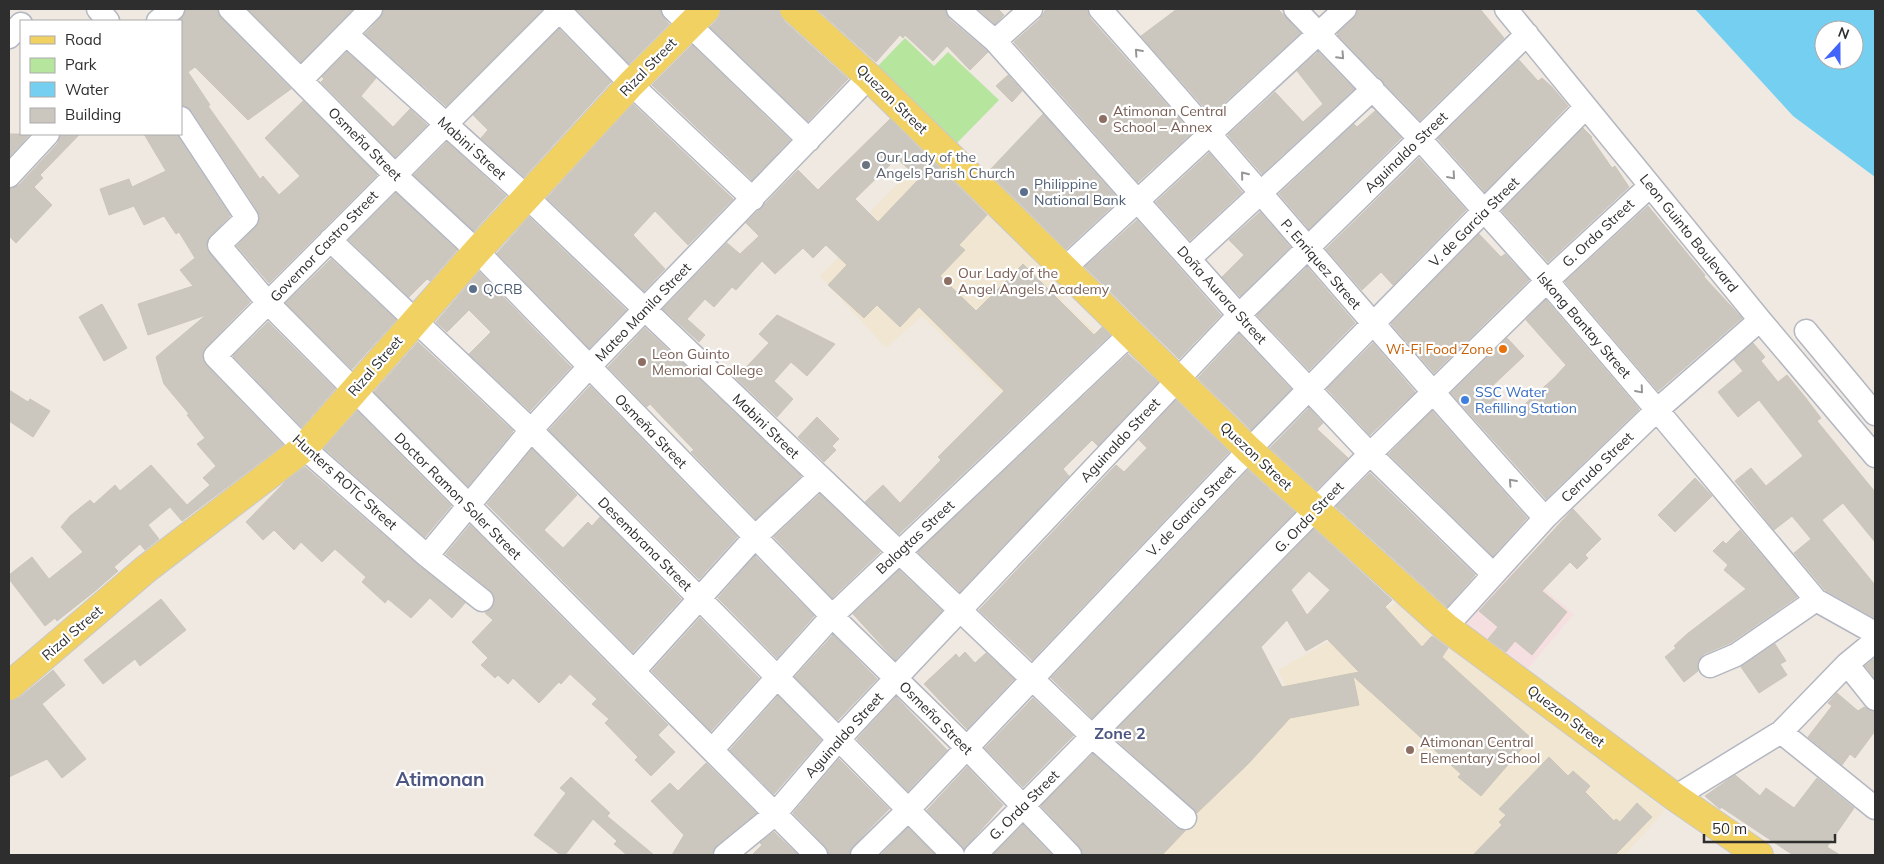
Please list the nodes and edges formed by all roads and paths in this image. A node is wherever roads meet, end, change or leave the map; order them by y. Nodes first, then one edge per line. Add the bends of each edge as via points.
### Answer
1 (35, 9) edge
2 (98, 9) edge
3 (173, 9) edge
4 (230, 9) edge
5 (371, 9) edge
6 (559, 9) edge
7 (794, 9) edge
8 (958, 9) edge
9 (1031, 9) edge
10 (1100, 9) edge
11 (1295, 9) edge
12 (1345, 9) edge
13 (1506, 9) edge
14 (689, 15) edge
15 (25, 20) edge
16 (107, 20) edge
17 (159, 20) edge
18 (20, 25) edge
19 (1319, 32) junction
20 (346, 34) junction
21 (1527, 34) junction
22 (9, 37) edge
23 (995, 42) junction
24 (869, 77) junction
25 (302, 80) junction
26 (631, 84) junction
27 (1373, 89) junction
28 (1586, 107) junction
29 (182, 120) edge
30 (444, 123) junction
31 (1210, 133) junction
32 (47, 135) edge
33 (1420, 139) junction
34 (810, 140) junction
35 (394, 174) junction
36 (9, 176) edge
37 (1650, 186) junction
38 (1260, 194) junction
39 (528, 197) junction
40 (753, 199) junction
41 (1138, 200) junction
42 (1484, 212) junction
43 (330, 240) junction
44 (1307, 248) junction
45 (476, 252) junction
46 (1189, 259) junction
47 (1065, 268) junction
48 (1546, 281) junction
49 (269, 304) junction
50 (644, 311) junction
51 (1239, 315) junction
52 (415, 320) junction
53 (1760, 320) junction
54 (1372, 323) junction
55 (1806, 331) dead end
56 (1130, 335) junction
57 (215, 356) joint
58 (588, 368) junction
59 (1176, 380) junction
60 (1309, 388) junction
61 (354, 390) junction
62 (1432, 393) junction
63 (1657, 410) junction
64 (1875, 414) edge
65 (531, 430) junction
66 (304, 448) junction
67 (1249, 450) junction
68 (1370, 454) junction
69 (1875, 456) edge
70 (820, 477) junction
71 (469, 508) junction
72 (1316, 511) junction
73 (1545, 518) junction
74 (755, 538) junction
75 (898, 552) junction
76 (427, 556) junction
77 (1493, 574) junction
78 (700, 598) junction
79 (482, 600) dead end
80 (1816, 600) junction
81 (960, 610) junction
82 (832, 616) junction
83 (1446, 626) junction
84 (1875, 633) edge
85 (1875, 641) edge
86 (1847, 664) junction
87 (1710, 666) dead end
88 (634, 671) junction
89 (778, 678) junction
90 (896, 678) junction
91 (11, 679) edge
92 (1032, 679) junction
93 (1875, 698) edge
94 (1781, 732) junction
95 (1093, 738) junction
96 (838, 739) junction
97 (966, 748) junction
98 (712, 750) junction
99 (1675, 797) junction
100 (1021, 807) junction
101 (1875, 808) edge
102 (908, 810) junction
103 (774, 815) junction
104 (1185, 818) dead end
105 (725, 855) edge
106 (816, 855) edge
107 (862, 855) edge
108 (953, 855) edge
109 (975, 855) edge
110 (1070, 855) edge
111 (1759, 855) edge

1 - 15 street
2 - 16 street
3 - 17 street
4 - 25 street, Osmeña Street
5 - 20 street
6 - 26 street
6 - 30 street, Governor Castro Street
7 - 24 main road, Quezon Street
8 - 23 street, Doña Aurora Street
9 - 23 street
31 -> 10 street, P. Enriquez Street
11 - 19 street, Iskong Bantay Street
12 - 19 street
13 - 21 street, Leon Guinto Boulevard
14 - 26 main road, Rizal Street
14 - 34 street
18 - 22 street
19 -> 27 street, Iskong Bantay Street
19 - 31 street
20 - 25 street
20 - 30 street, Mabini Street
21 - 28 street, Leon Guinto Boulevard
21 - 33 street, Aguinaldo Street
23 - 41 street, Doña Aurora Street
24 - 34 street, Mateo Manila Street
24 - 47 main road, Quezon Street
25 - 35 street, Osmeña Street
26 - 39 main road, Rizal Street
26 - 40 street
27 - 33 street, Iskong Bantay Street
27 - 38 street
28 - 37 street, Leon Guinto Boulevard
28 - 42 street, V. de Garcia Street
29 - 49 street, Doctor Ramon Soler Street via 247,218 219,245
30 - 35 street, Governor Castro Street
30 - 39 street, Mabini Street
38 -> 31 street, P. Enriquez Street
31 - 41 street
32 - 36 street
33 -> 42 street, Iskong Bantay Street
33 - 44 street, Aguinaldo Street
34 - 40 street, Mateo Manila Street
35 - 43 street, Governor Castro Street
35 - 45 street, Osmeña Street
37 - 48 street, G. Orda Street
37 - 53 street, Leon Guinto Boulevard
38 - 44 street, P. Enriquez Street
38 - 46 street
39 - 45 main road, Rizal Street
39 - 50 street, Mabini Street
40 - 50 street, Mateo Manila Street
41 - 46 street, Doña Aurora Street
41 - 47 street
42 - 48 street, Iskong Bantay Street
42 - 54 street, V. de Garcia Street
43 - 49 street, Governor Castro Street
43 - 52 street, Desembrana Street
44 - 51 street, Aguinaldo Street
44 - 54 street, P. Enriquez Street
45 - 52 main road, Rizal Street
45 - 58 street, Osmeña Street
46 - 51 street, Doña Aurora Street
47 - 56 main road, Quezon Street
48 - 62 street, G. Orda Street
48 -> 63 street, Iskong Bantay Street
49 - 57 street, Governor Castro Street
49 - 61 street, Doctor Ramon Soler Street
50 - 58 street, Mateo Manila Street
50 - 70 street, Mabini Street
51 - 59 street, Aguinaldo Street
51 - 60 street, Doña Aurora Street
52 - 61 main road, Rizal Street
52 - 65 street, Desembrana Street
53 - 63 street, Cerrudo Street
53 - 69 street, Leon Guinto Boulevard
54 - 60 street, V. de Garcia Street
54 - 62 street, P. Enriquez Street
55 - 64 street
56 - 59 main road, Quezon Street
56 - 75 street, Balagtas Street
57 - 66 street, Hunters ROTC Street
58 - 65 street, Mateo Manila Street
58 - 74 street, Osmeña Street
59 - 67 main road, Quezon Street
59 - 81 street, Aguinaldo Street
60 - 67 street, V. de Garcia Street
60 - 68 street, Doña Aurora Street
61 - 66 main road, Rizal Street
61 - 71 street, Doctor Ramon Soler Street
62 - 68 street, G. Orda Street
73 -> 62 street, P. Enriquez Street
63 - 73 street, Cerrudo Street
63 - 80 street, Iskong Bantay Street
65 - 71 street, Mateo Manila Street
65 - 78 street, Desembrana Street
66 - 76 street, Hunters ROTC Street
66 - 91 main road, Rizal Street via 146,569
67 - 72 main road, Quezon Street
67 - 92 street, V. de Garcia Street
68 - 72 street, G. Orda Street
68 - 77 street, Doña Aurora Street
70 - 74 street
70 - 75 street, Mabini Street
71 - 76 street, Mateo Manila Street
71 - 88 street, Doctor Ramon Soler Street
72 - 83 main road, Quezon Street
72 - 95 street, G. Orda Street
73 - 77 street, Cerrudo Street
74 - 78 street
74 - 82 street, Osmeña Street
75 - 81 street, Mabini Street
75 - 82 street, Balagtas Street
76 - 79 street, Hunters ROTC Street
77 - 83 street, Cerrudo Street
78 - 88 street
78 - 89 street, Desembrana Street
80 - 84 street, Iskong Bantay Street
80 - 87 street via 1736,655
81 - 90 street, Aguinaldo Street
81 - 92 street, Mabini Street
82 - 89 street, Balagtas Street
82 - 90 street, Osmeña Street
83 - 99 main road, Quezon Street
85 - 86 street
86 - 93 street
86 - 94 street
88 - 98 street, Doctor Ramon Soler Street
89 - 96 street, Desembrana Street
89 - 98 street, Balagtas Street
90 - 96 street, Aguinaldo Street
90 - 97 street, Osmeña Street
92 - 95 street, Mabini Street
92 - 97 street, V. de Garcia Street
94 - 99 street
94 - 101 street
95 - 100 street, G. Orda Street
95 - 104 street, Mabini Street
96 - 102 street, Desembrana Street
96 - 103 street, Aguinaldo Street
97 - 100 street, Osmeña Street
97 - 102 street, V. de Garcia Street
98 - 103 street, Doctor Ramon Soler Street
99 - 111 main road, Quezon Street
100 - 109 street, G. Orda Street
100 - 110 street, Osmeña Street
102 - 107 street, V. de Garcia Street
102 - 108 street, Desembrana Street
103 - 105 street, Aguinaldo Street
103 - 106 street, Doctor Ramon Soler Street

